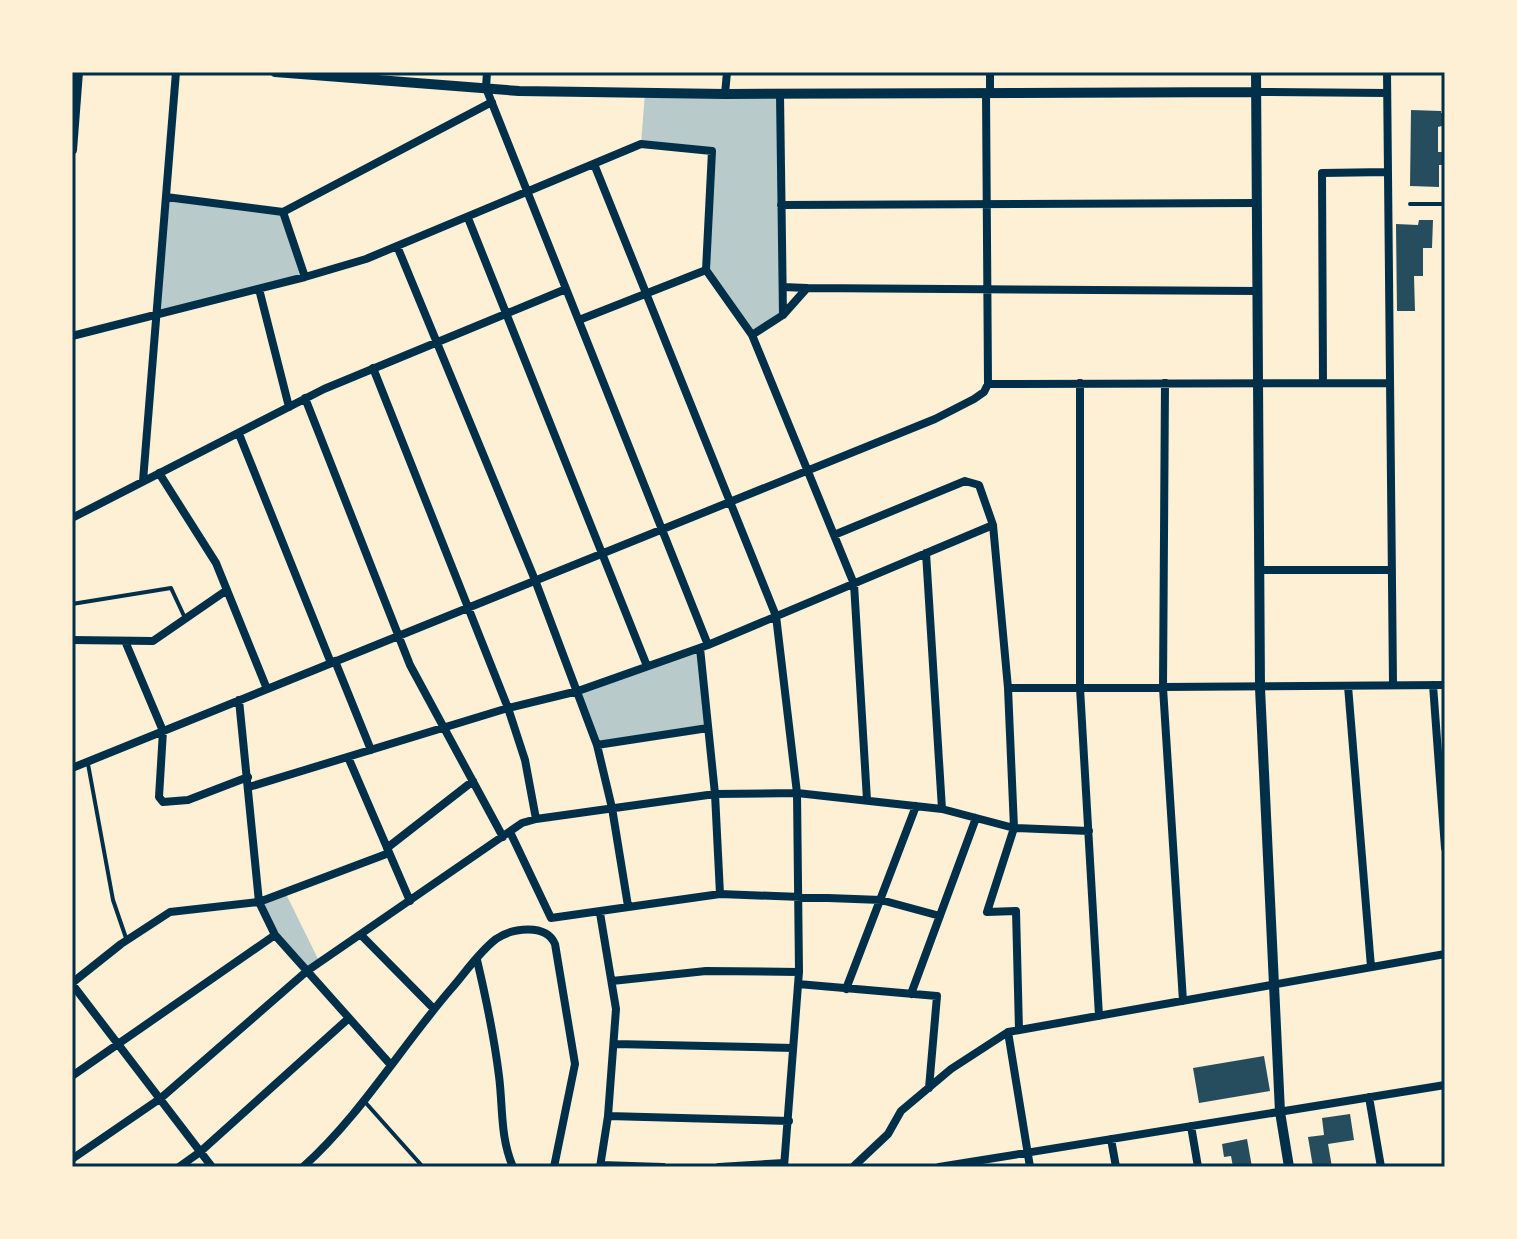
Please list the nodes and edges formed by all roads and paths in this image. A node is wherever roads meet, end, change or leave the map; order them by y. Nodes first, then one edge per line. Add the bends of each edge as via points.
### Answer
1 (78, 72) edge
2 (176, 72) edge
3 (275, 72) edge
4 (487, 72) edge
5 (727, 72) edge
6 (990, 72) edge
7 (1256, 72) edge
8 (1387, 72) edge
9 (486, 88) junction
10 (1256, 92) junction
11 (988, 93) junction
12 (1387, 93) junction
13 (725, 94) junction
14 (780, 94) junction
15 (492, 102) junction
16 (72, 150) edge
17 (594, 164) junction
18 (1387, 172) junction
19 (528, 193) junction
20 (166, 197) junction
21 (986, 203) junction
22 (1257, 203) junction
23 (1410, 204) dead end
24 (1445, 204) edge
25 (781, 205) junction
26 (283, 212) junction
27 (468, 218) junction
28 (397, 246) junction
29 (706, 270) junction
30 (305, 277) junction
31 (783, 287) junction
32 (807, 288) junction
33 (259, 289) junction
34 (566, 289) junction
35 (986, 291) junction
36 (1257, 291) junction
37 (646, 294) junction
38 (156, 314) junction
39 (506, 314) junction
40 (783, 315) junction
41 (579, 320) junction
42 (752, 335) junction
43 (72, 336) edge
44 (437, 342) junction
45 (373, 368) junction
46 (1080, 383) junction
47 (1165, 383) junction
48 (1258, 383) junction
49 (1323, 383) junction
50 (1390, 383) junction
51 (988, 384) junction
52 (305, 398) junction
53 (289, 407) junction
54 (239, 434) junction
55 (808, 469) junction
56 (159, 473) junction
57 (143, 481) junction
58 (729, 501) junction
59 (72, 518) edge
60 (993, 525) junction
61 (661, 529) junction
62 (834, 535) junction
63 (602, 553) junction
64 (926, 553) junction
65 (1259, 570) junction
66 (1392, 570) junction
67 (535, 580) junction
68 (854, 584) junction
69 (227, 590) junction
70 (72, 604) edge
71 (468, 607) junction
72 (776, 616) junction
73 (186, 619) junction
74 (400, 635) junction
75 (72, 640) edge
76 (125, 641) junction
77 (704, 646) junction
78 (333, 662) junction
79 (647, 666) junction
80 (1393, 684) junction
81 (1433, 685) junction
82 (1445, 685) edge
83 (1348, 686) junction
84 (1008, 688) junction
85 (1080, 688) junction
86 (1163, 688) junction
87 (1260, 688) junction
88 (267, 689) junction
89 (578, 691) junction
90 (239, 700) junction
91 (508, 708) junction
92 (443, 728) junction
93 (708, 728) junction
94 (163, 731) junction
95 (597, 745) junction
96 (371, 750) junction
97 (348, 757) junction
98 (88, 762) junction
99 (72, 768) edge
100 (473, 781) junction
101 (249, 782) junction
102 (797, 793) junction
103 (715, 794) junction
104 (867, 800) junction
105 (916, 806) junction
106 (612, 808) junction
107 (942, 809) junction
108 (976, 818) junction
109 (536, 819) junction
110 (1014, 828) junction
111 (1089, 831) junction
112 (506, 834) junction
113 (1445, 848) edge
114 (388, 851) junction
115 (720, 894) junction
116 (798, 895) junction
117 (881, 900) junction
118 (410, 901) junction
119 (259, 902) junction
120 (628, 906) junction
121 (600, 913) junction
122 (940, 916) junction
123 (275, 935) junction
124 (361, 935) junction
125 (126, 941) junction
126 (1445, 954) edge
127 (477, 960) junction
128 (1371, 967) junction
129 (307, 971) junction
130 (799, 972) junction
131 (612, 981) junction
132 (72, 984) edge
133 (798, 984) junction
134 (1274, 985) junction
135 (846, 989) junction
136 (911, 994) junction
137 (1183, 1001) junction
138 (434, 1009) junction
139 (1099, 1016) junction
140 (349, 1018) junction
141 (1019, 1030) junction
142 (1008, 1032) junction
143 (119, 1044) junction
144 (615, 1044) junction
145 (793, 1048) junction
146 (390, 1064) junction
147 (72, 1076) edge
148 (1445, 1085) edge
149 (929, 1088) junction
150 (1369, 1097) junction
151 (161, 1098) junction
152 (363, 1100) junction
153 (1280, 1112) junction
154 (608, 1116) junction
155 (789, 1121) junction
156 (1191, 1126) junction
157 (1111, 1139) junction
158 (200, 1152) junction
159 (1027, 1153) junction
160 (72, 1159) edge
161 (784, 1165) edge
162 (600, 1166) edge
163 (179, 1167) edge
164 (212, 1167) edge
165 (303, 1167) edge
166 (423, 1167) edge
167 (513, 1167) edge
168 (554, 1167) edge
169 (663, 1167) edge
170 (719, 1167) edge
171 (853, 1167) edge
172 (939, 1167) edge
173 (1030, 1167) edge
174 (1116, 1167) edge
175 (1198, 1167) edge
176 (1289, 1167) edge
177 (1381, 1167) edge

1 - 16 street
2 - 20 street
3 - 9 street
4 - 9 street
5 - 13 street
6 - 11 street
7 - 10 street
8 - 12 street
9 - 13 street
9 - 15 street
10 - 11 street
10 - 12 street
10 - 22 street
11 - 14 street
11 - 21 street
12 - 18 street
13 - 14 street
14 - 25 street
15 - 19 street
15 - 26 street
17 - 19 street
17 - 29 street via 641,144 712,151
17 - 37 street
18 - 49 street via 1322,173
18 - 50 street
19 - 27 street
19 - 34 street
20 - 26 street
20 - 38 street
21 - 22 street
21 - 25 street
21 - 35 street
22 - 36 street
23 - 24 lane
25 - 31 street
26 - 30 street
27 - 28 street
27 - 39 street
28 - 30 street
28 - 44 street
29 - 37 street
29 - 42 street
30 - 33 street
31 - 32 street
31 - 40 street
32 - 35 street
32 - 40 street
33 - 38 street
33 - 53 street
34 - 39 street
34 - 41 street
35 - 36 street
35 - 51 street
36 - 48 street
37 - 41 street
37 - 58 street
38 - 43 street
38 - 57 street
39 - 44 street
39 - 63 street
40 - 42 street
41 - 61 street
42 - 55 street
44 - 45 street
44 - 67 street
45 - 52 street
45 - 71 street
46 - 47 street
46 - 51 street
46 - 85 street
47 - 48 street
47 - 86 street
48 - 49 street
48 - 65 street
49 - 50 street
50 - 66 street
51 - 55 street via 974,399 935,419
52 - 53 street
52 - 74 street
53 - 54 street
54 - 56 street
54 - 78 street
55 - 58 street
55 - 62 street
56 - 57 street
56 - 69 street via 216,563
57 - 59 street
58 - 61 street
58 - 72 street
60 - 62 street via 979,485 965,481
60 - 64 street
60 - 84 street
61 - 63 street
61 - 77 street
62 - 68 street
63 - 67 street
63 - 79 street
64 - 68 street
64 - 107 street
65 - 66 street
65 - 87 street
66 - 80 street
67 - 71 street
67 - 89 street
68 - 72 street
68 - 104 street
69 - 73 street
69 - 88 street
70 - 73 lane via 171,588
71 - 74 street
71 - 91 street
72 - 77 street
72 - 102 street
73 - 76 street via 153,641
74 - 78 street
74 - 92 street
75 - 76 street
76 - 94 street
77 - 79 street
77 - 93 street
78 - 88 street
78 - 96 street
79 - 89 street
80 - 81 street
80 - 83 street
81 - 82 street
81 - 113 street
83 - 87 street
83 - 128 street
84 - 85 street
84 - 110 street
85 - 86 street
85 - 111 street
86 - 87 street
86 - 137 street
87 - 134 street
88 - 90 street
89 - 91 street
89 - 95 street
90 - 94 street
90 - 101 street
91 - 92 street
91 - 109 street
92 - 96 street
92 - 100 street
93 - 95 street
93 - 103 street
94 - 98 street
94 - 101 street via 163,802
95 - 106 street
96 - 97 street
97 - 101 street
97 - 114 street
98 - 99 street
98 - 125 lane via 113,900
100 - 112 street
100 - 114 street
101 - 119 street
102 - 103 street
102 - 104 street
102 - 116 street
103 - 106 street
103 - 115 street
104 - 105 street
105 - 107 street
105 - 117 street
106 - 109 street
106 - 120 street
107 - 108 street
108 - 110 street
108 - 122 street
109 - 112 street
110 - 111 street
110 - 141 street via 987,912 1016,911
111 - 139 street
112 - 118 street
112 - 121 street via 551,918
114 - 118 street
114 - 119 street
115 - 116 street
115 - 120 street
116 - 117 street
116 - 130 street
117 - 122 street
117 - 135 street
118 - 124 street
119 - 123 street
119 - 125 street via 170,912
120 - 121 street
121 - 131 street
122 - 136 street
123 - 129 street
123 - 143 street
124 - 129 street
124 - 138 street
125 - 132 street
126 - 128 street
127 - 138 street
127 - 167 street via 489,1012 506,1151
127 - 168 street via 497,938 519,931 542,930 555,944 575,1064
128 - 134 street
129 - 140 street
129 - 151 street
130 - 131 street via 706,971
130 - 133 street
131 - 144 street
132 - 143 street
133 - 135 street
133 - 145 street
134 - 137 street
134 - 153 street
135 - 136 street
136 - 149 street via 937,996
137 - 139 street
138 - 146 street
139 - 141 street
140 - 146 street
140 - 158 street
141 - 142 street
142 - 149 street
142 - 159 street
143 - 147 street
143 - 151 street
144 - 145 street
144 - 154 street
145 - 155 street
146 - 152 street
148 - 150 street
149 - 171 street via 901,1111 888,1134
150 - 153 street
150 - 177 street
151 - 158 street
151 - 160 street
152 - 165 street
152 - 166 lane
153 - 156 street
153 - 176 street
154 - 155 street
154 - 162 street
155 - 161 street
156 - 157 street
156 - 175 street
157 - 159 street
157 - 174 street
158 - 163 street
158 - 164 street
159 - 172 street
159 - 173 street
161 - 170 street
162 - 169 street

